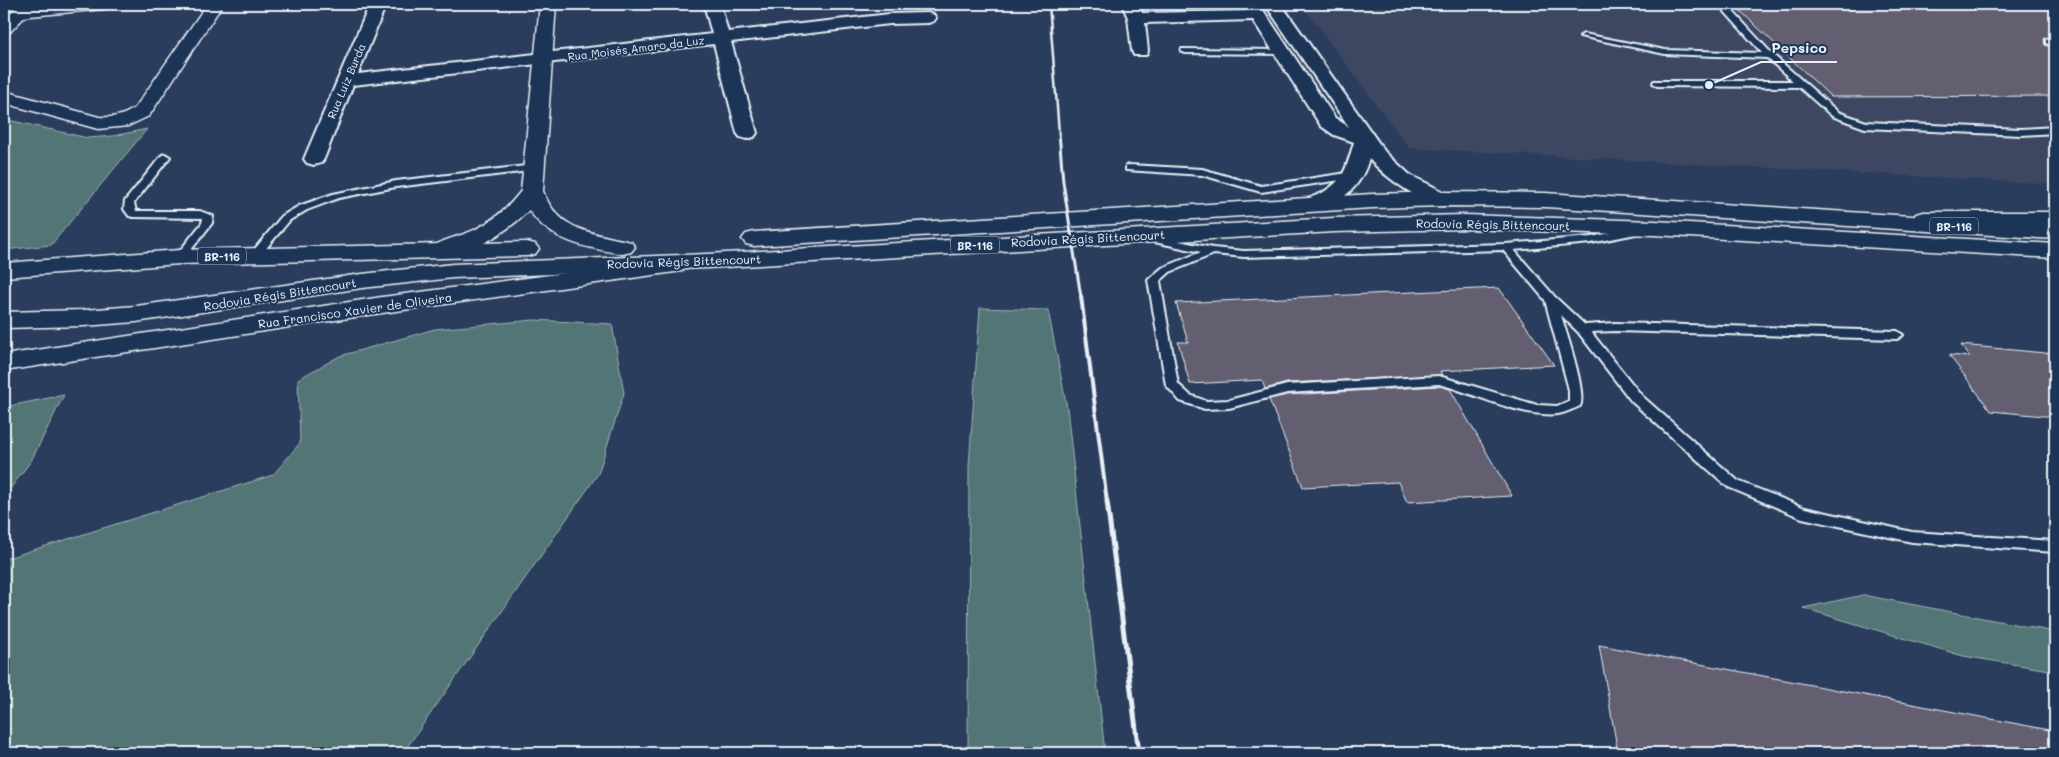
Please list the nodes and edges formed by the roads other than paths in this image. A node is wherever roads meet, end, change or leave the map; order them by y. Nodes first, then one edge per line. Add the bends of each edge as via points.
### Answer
1 (104, 4) edge
2 (215, 4) edge
3 (378, 4) edge
4 (548, 4) edge
5 (712, 4) edge
6 (1273, 4) edge
7 (1722, 4) edge
8 (1255, 10) edge
9 (887, 11) edge
10 (1133, 11) edge
11 (14, 18) edge
12 (928, 18) dead end
13 (1584, 36) dead end
14 (720, 38) junction
15 (1140, 50) dead end
16 (1186, 51) dead end
17 (1283, 52) junction
18 (1305, 52) junction
19 (1769, 56) junction
20 (543, 59) junction
21 (345, 81) junction
22 (1658, 84) dead end
23 (1801, 84) junction
24 (4, 97) edge
25 (2055, 130) edge
26 (747, 133) dead end
27 (1365, 139) junction
28 (165, 157) dead end
29 (314, 159) dead end
30 (534, 168) junction
31 (1129, 168) dead end
32 (1354, 175) junction
33 (532, 191) junction
34 (1443, 199) junction
35 (1312, 205) junction
36 (2055, 219) edge
37 (1854, 220) junction
38 (1654, 228) junction
39 (2055, 232) edge
40 (1137, 236) junction
41 (623, 247) junction
42 (1506, 247) junction
43 (440, 251) junction
44 (1213, 251) junction
45 (2055, 253) edge
46 (254, 256) junction
47 (180, 257) junction
48 (707, 261) junction
49 (4, 270) edge
50 (1551, 299) junction
51 (4, 320) edge
52 (1582, 329) junction
53 (1897, 335) dead end
54 (4, 363) edge
55 (2055, 547) edge

1 - 11 main road
2 - 24 main road via 135,118 98,123
3 - 21 street, Rua Luiz Burda
4 - 20 main road
5 - 14 street
6 - 18 street
7 - 19 lane
8 - 10 street
8 - 17 street
9 - 12 street, Rua Moisés Amaro da Luz
9 - 14 street, Rua Moisés Amaro da Luz
10 - 15 street
13 - 19 lane via 1665,52
14 - 20 street, Rua Moisés Amaro da Luz
14 - 26 street
16 - 17 lane
17 - 18 street
17 - 27 street via 1328,122
18 - 27 street
19 - 23 lane
20 - 21 street, Rua Moisés Amaro da Luz
20 - 30 main road
21 - 29 street, Rua Luiz Burda
22 - 23 lane
23 - 25 lane via 1835,114 1865,125 2021,132
27 - 32 street
27 - 34 street via 1396,174
28 - 47 lane via 129,203 129,209 132,214 208,216 207,222
30 - 33 main road
30 - 46 lane via 396,184 337,196 286,218
31 - 32 lane via 1214,174 1261,189
32 - 35 street via 1341,191
33 - 41 main road via 540,212 561,229 596,242
33 - 43 main road via 519,210 495,228
34 - 35 main road, Rodovia Régis Bittencourt / BR-116
34 - 37 main road, Rodovia Régis Bittencourt / BR-116 via 1584,202
35 - 41 main road, Rodovia Régis Bittencourt / BR-116
36 - 37 main road, BR-116
37 - 39 main road, Rodovia Régis Bittencourt / BR-116
38 - 40 main road, Rodovia Régis Bittencourt / BR-116 via 1399,223
38 - 42 lane via 1591,240
38 - 45 main road, Rodovia Régis Bittencourt / BR-116
40 - 44 lane
40 - 48 main road, Rodovia Régis Bittencourt / BR-116
41 - 43 main road, Rodovia Régis Bittencourt / BR-116
42 - 44 lane via 1244,254
42 - 50 lane
43 - 46 main road, Rodovia Régis Bittencourt / BR-116
44 - 50 lane via 1166,270 1154,280 1172,384 1185,398 1205,405 1229,404 1287,388 1439,380 1504,401 1558,410 1575,403 1575,390
46 - 47 main road, Rodovia Régis Bittencourt / BR-116
47 - 49 main road, Rodovia Régis Bittencourt / BR-116
48 - 51 main road, Rodovia Régis Bittencourt / BR-116 via 494,268 362,281 136,314
48 - 54 main road, Rua Francisco Xavier de Oliveira
50 - 52 lane
52 - 53 lane via 1615,327
52 - 55 lane via 1636,399 1733,484 1802,513 1912,537

